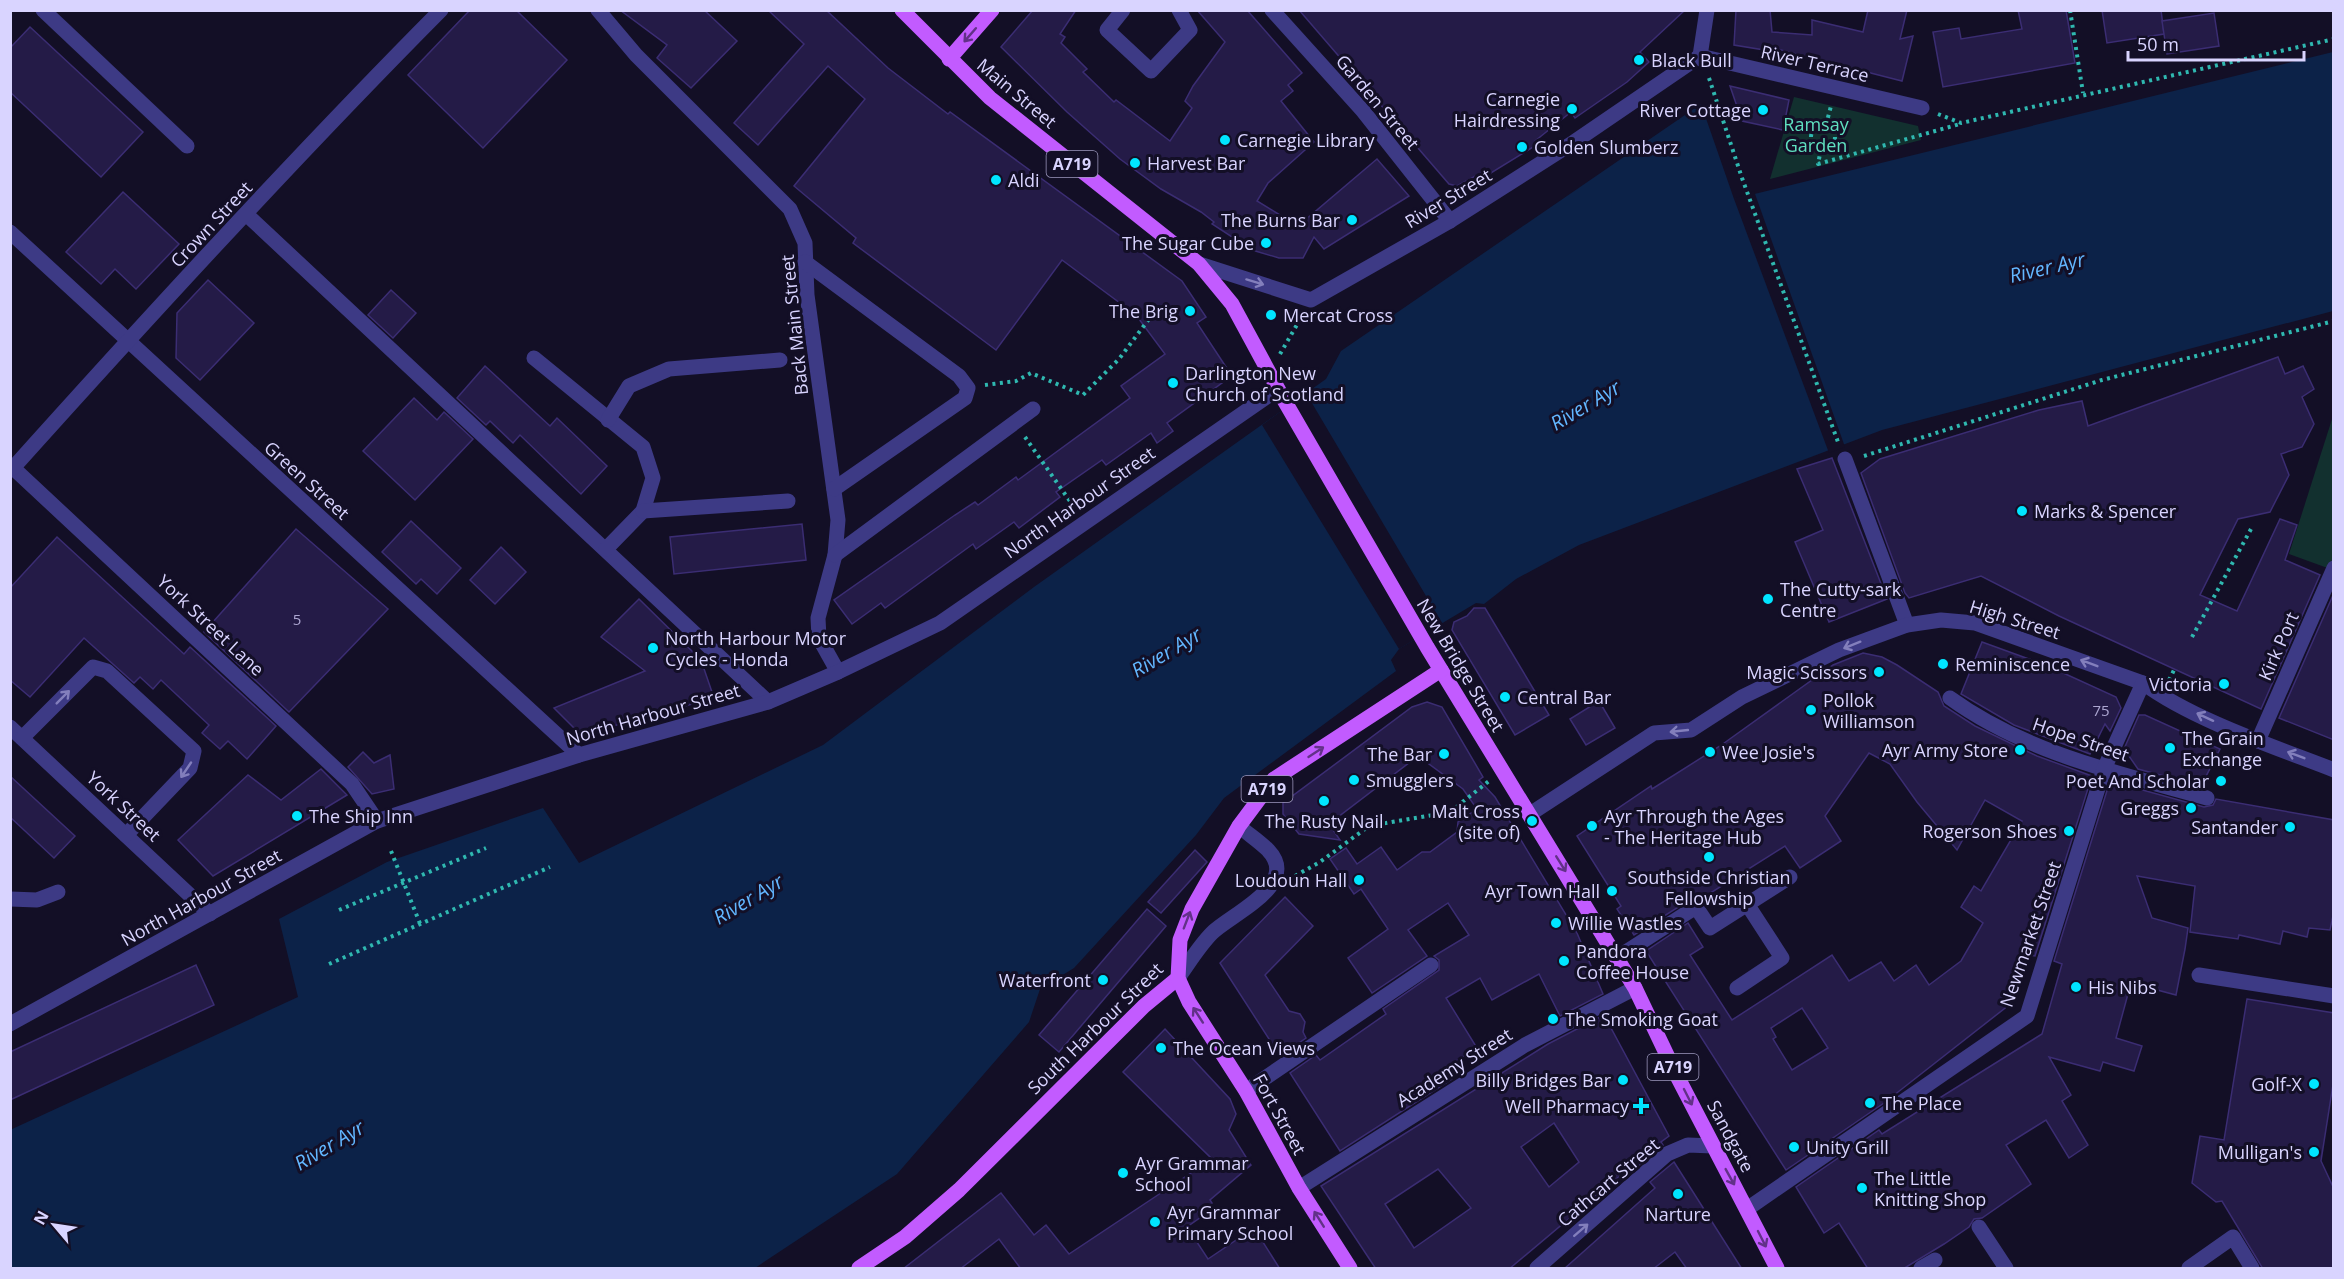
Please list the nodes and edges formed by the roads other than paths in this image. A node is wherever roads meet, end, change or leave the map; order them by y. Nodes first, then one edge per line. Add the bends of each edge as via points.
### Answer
1 (43, 10) edge
2 (441, 10) edge
3 (598, 10) edge
4 (902, 10) edge
5 (992, 10) edge
6 (1123, 10) edge
7 (1179, 10) edge
8 (1272, 10) edge
9 (1707, 10) edge
10 (1700, 56) junction
11 (949, 59) junction
12 (1922, 108) road end
13 (187, 146) dead end
14 (246, 214) junction
15 (1450, 221) junction
16 (10, 232) edge
17 (805, 262) junction
18 (1199, 264) junction
19 (127, 341) junction
20 (534, 358) dead end
21 (780, 360) dead end
22 (1281, 395) junction
23 (1033, 409) dead end
24 (608, 420) junction
25 (1845, 459) road end
26 (12, 466) edge
27 (834, 489) junction
28 (788, 501) dead end
29 (643, 511) junction
30 (606, 549) junction
31 (835, 555) junction
32 (2334, 568) edge
33 (1907, 625) junction
34 (1441, 670) junction
35 (838, 672) junction
36 (2143, 684) junction
37 (1950, 698) dead end
38 (768, 702) junction
39 (16, 733) edge
40 (2258, 741) junction
41 (579, 755) junction
42 (2104, 770) junction
43 (2334, 770) edge
44 (2207, 798) dead end
45 (1530, 814) junction
46 (376, 821) junction
47 (1239, 826) junction
48 (126, 835) junction
49 (1790, 877) dead end
50 (58, 892) dead end
51 (10, 899) edge
52 (1747, 904) junction
53 (210, 914) junction
54 (1618, 957) junction
55 (1431, 964) dead end
56 (2199, 975) dead end
57 (1178, 978) junction
58 (1635, 988) junction
59 (1737, 988) dead end
60 (2334, 996) edge
61 (10, 1024) edge
62 (1246, 1091) junction
63 (1713, 1146) junction
64 (1299, 1188) junction
65 (1747, 1209) junction
66 (1979, 1227) dead end
67 (1935, 1260) dead end
68 (859, 1269) edge
69 (1350, 1269) edge
70 (1537, 1269) edge
71 (1778, 1269) edge
72 (1922, 1269) edge
73 (2006, 1269) edge
74 (2189, 1269) edge
75 (2252, 1269) edge

1 - 13 street
2 - 14 street, Crown Street
3 - 17 street, Back Main Street via 636,55 790,209 805,243
4 - 11 main road, Main Street / A719
5 -> 11 main road
6 - 7 street via 1107,30 1150,71 1190,30
8 - 15 street, Garden Street via 1364,111
9 - 10 street
10 - 12 street, River Terrace
10 - 15 street, River Street
11 - 18 main road, Main Street / A719 via 990,98
14 - 19 street, Crown Street
14 - 30 street
18 -> 15 street, River Street via 1311,300
16 - 19 street, Green Street
17 - 27 street, Back Main Street
17 - 27 street via 959,376 968,388 964,398
18 - 22 main road, A719 via 1232,304
19 - 26 street, Crown Street
19 - 41 street, Green Street
20 - 24 street
21 - 24 street via 669,369 629,386
22 - 34 main road, New Bridge Street / A719
22 - 35 street, North Harbour Street via 940,622
23 - 31 street
24 - 29 street via 643,447 653,478
25 - 33 street
26 - 46 street, York Street Lane via 352,784
27 - 31 street, Back Main Street via 838,520
28 - 29 street
29 - 30 street
30 - 38 street
31 - 35 street, Back Main Street via 818,618 819,638
32 - 40 street, Kirk Port
36 -> 33 street, High Street via 1975,623 1941,620
33 -> 45 street, High Street via 1839,650 1742,697 1691,730 1654,734
34 - 45 main road
34 - 45 main road, New Bridge Street / A719
47 -> 34 main road, South Harbour Street / A719 via 1274,779
35 - 38 street, North Harbour Street
40 -> 36 street, High Street via 2161,697
36 - 42 street, Newmarket Street
37 - 42 street, Hope Street via 1981,720 2062,757
38 - 41 street, North Harbour Street
39 - 48 street, York Street
39 -> 48 street via 93,667 107,671 194,751 190,768
43 -> 40 street, High Street
41 - 46 street, North Harbour Street
42 - 44 street, Hope Street
42 - 65 street, Newmarket Street via 2027,1016
45 -> 54 main road, New Bridge Street / A719
46 - 53 street, North Harbour Street
57 -> 47 main road, South Harbour Street / A719 via 1180,939 1192,909
47 - 57 street via 1269,850 1275,862 1275,878 1268,891 1212,933
48 - 53 street, York Street
49 - 52 street
50 - 51 street via 37,900
52 - 54 street via 1710,928 1696,907
52 - 59 street via 1782,958
53 - 61 street, North Harbour Street
54 - 58 main road, Sandgate / A719
55 - 62 street
56 - 60 street
62 -> 57 main road, Fort Street / A719
57 - 68 main road, South Harbour Street via 1144,1006 959,1190 905,1237
58 -> 63 main road, Sandgate / A719
58 - 64 street, Academy Street via 1525,1045
62 - 64 main road, Fort Street / A719
63 -> 65 main road, Sandgate / A719
70 -> 63 street, Cathcart Street via 1667,1154 1688,1145
69 -> 64 main road, Fort Street / A719
65 -> 71 main road, Sandgate / A719
66 - 73 street
67 - 72 street
74 - 75 street via 2233,1237

